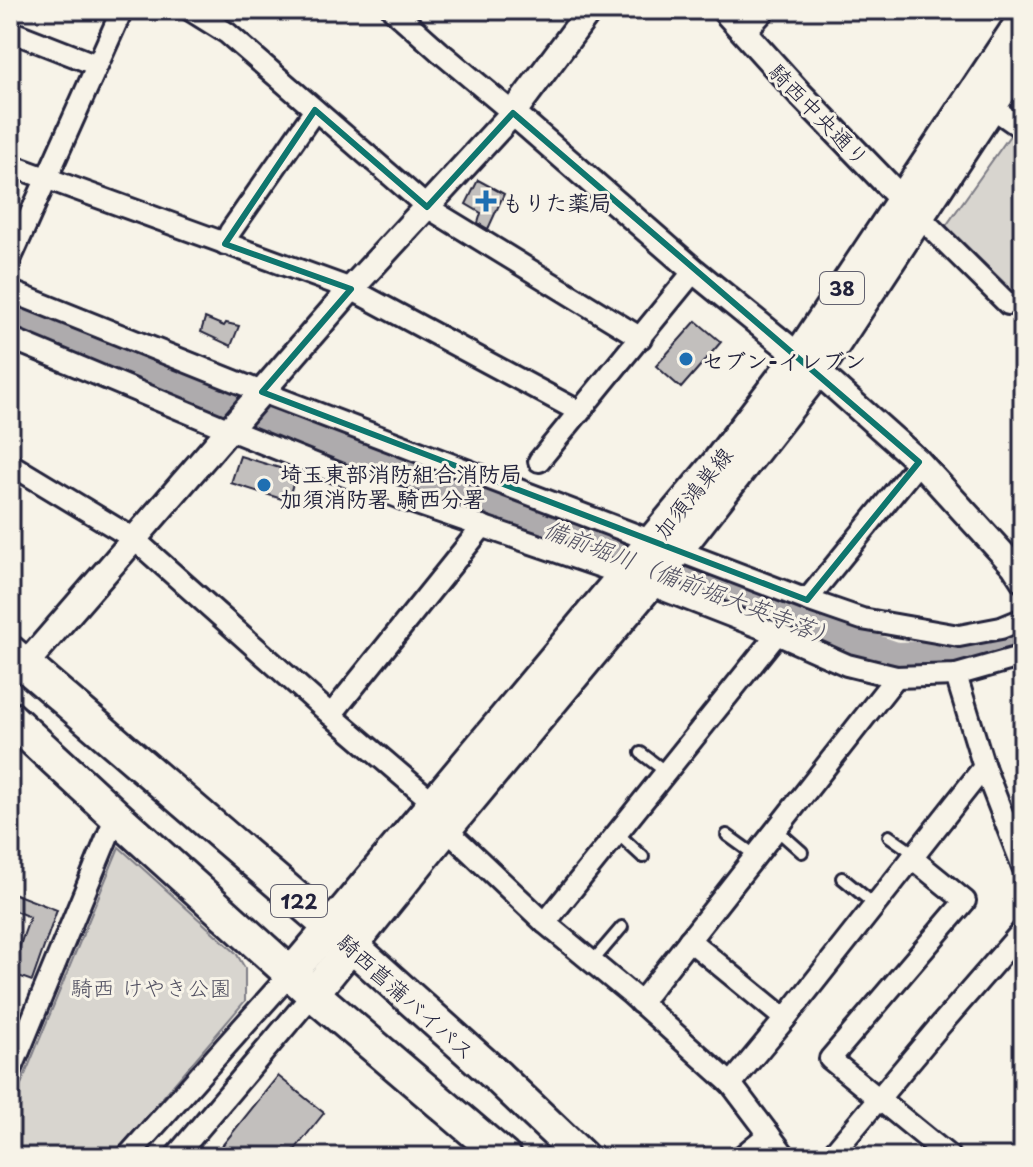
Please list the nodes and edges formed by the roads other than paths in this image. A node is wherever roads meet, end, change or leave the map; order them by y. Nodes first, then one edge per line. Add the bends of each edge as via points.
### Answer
1 (122, 10) edge
2 (190, 10) edge
3 (393, 10) edge
4 (590, 10) edge
5 (724, 10) edge
6 (765, 10) edge
7 (1017, 17) edge
8 (10, 31) edge
9 (744, 33) junction
10 (1023, 57) edge
11 (97, 65) junction
12 (990, 106) junction
13 (315, 110) junction
14 (513, 113) junction
15 (1023, 129) edge
16 (10, 165) edge
17 (47, 180) junction
18 (427, 207) junction
19 (910, 207) junction
20 (225, 244) junction
21 (10, 260) edge
22 (694, 271) junction
23 (351, 289) junction
24 (10, 291) edge
25 (1008, 304) dead end
26 (10, 338) edge
27 (641, 338) junction
28 (807, 364) junction
29 (260, 396) junction
30 (580, 412) junction
31 (230, 430) junction
32 (539, 461) dead end
33 (919, 462) junction
34 (10, 464) edge
35 (483, 526) junction
36 (134, 539) junction
37 (662, 548) junction
38 (1020, 567) edge
39 (636, 580) junction
40 (807, 600) junction
41 (1023, 619) edge
42 (777, 634) junction
43 (1023, 656) edge
44 (15, 666) edge
45 (956, 675) junction
46 (896, 677) junction
47 (331, 715) junction
48 (10, 718) edge
49 (641, 753) dead end
50 (984, 767) junction
51 (666, 772) junction
52 (116, 816) junction
53 (440, 816) junction
54 (776, 829) junction
55 (617, 833) junction
56 (727, 835) dead end
57 (889, 836) dead end
58 (802, 852) dead end
59 (756, 856) junction
60 (914, 856) junction
61 (643, 857) dead end
62 (1023, 867) edge
63 (842, 878) dead end
64 (875, 905) junction
65 (545, 923) junction
66 (622, 927) dead end
67 (1023, 930) edge
68 (341, 937) junction
69 (689, 940) junction
70 (592, 962) junction
71 (302, 983) junction
72 (640, 1003) junction
73 (785, 1019) junction
74 (10, 1073) edge
75 (731, 1084) junction
76 (879, 1100) junction
77 (769, 1134) junction
78 (127, 1157) edge
79 (175, 1157) edge
80 (504, 1157) edge
81 (582, 1157) edge
82 (741, 1157) edge
83 (786, 1157) edge
84 (830, 1157) edge
85 (950, 1157) edge

1 - 11 street
2 - 13 street via 227,33
3 - 14 street
4 - 14 street
5 - 9 street, 騎西中央通り
6 - 9 street
7 - 19 main road, 加須鴻巣線 / 38
8 - 11 street
9 - 19 street, 騎西中央通り
10 - 12 main road, 加須鴻巣線 / 38
11 - 17 street
12 - 15 street
12 - 19 main road, 加須鴻巣線 / 38
13 - 18 street
13 - 20 street
14 - 18 street
14 - 22 street
16 - 17 street
17 - 20 street
17 - 21 street
18 - 23 street
18 - 27 street
19 - 25 street
19 - 28 main road, 加須鴻巣線 / 38
20 - 23 street
22 - 27 street
22 - 28 street
23 - 29 street
23 - 30 street
24 - 29 street
26 - 31 street
27 - 30 street
28 - 33 street
28 - 37 main road, 加須鴻巣線 / 38
29 - 31 street
29 - 37 street
30 - 32 street
31 - 35 street
31 - 36 street
33 - 38 street
33 - 40 street
34 - 36 street
35 - 39 street
35 - 47 street
36 - 44 street
36 - 47 street
37 - 39 main road, 加須鴻巣線 / 38
37 - 40 street
39 - 42 street
39 - 53 main road, 加須鴻巣線 / 38
40 - 41 street via 862,619 959,636
42 - 46 street via 847,665
42 - 51 street
43 - 45 street
44 - 68 highway, 騎西菖蒲バイパス / 122
45 - 46 street
45 - 50 street
46 - 54 street
47 - 53 street
48 - 52 highway, 122
49 - 51 lane
50 - 60 street
50 - 62 street
51 - 55 street
52 - 71 highway, 122
52 - 74 street
53 - 65 street
53 - 68 main road, 加須鴻巣線 / 38
54 - 58 lane
54 - 59 street
55 - 61 lane
55 - 65 street
56 - 59 lane
57 - 60 lane
59 - 69 street
60 - 64 street
60 - 76 street via 965,901 830,1059
63 - 64 lane
64 - 73 street
65 - 70 street
66 - 70 lane
67 - 76 street
68 - 71 main road, 加須鴻巣線 / 38
68 - 81 highway, 騎西菖蒲バイパス / 122
69 - 72 street
69 - 73 street
70 - 72 street
71 - 78 street
71 - 79 street
71 - 80 highway, 122
72 - 75 street
73 - 75 street
75 - 77 street
76 - 84 street
76 - 85 street
77 - 82 street
77 - 83 street

